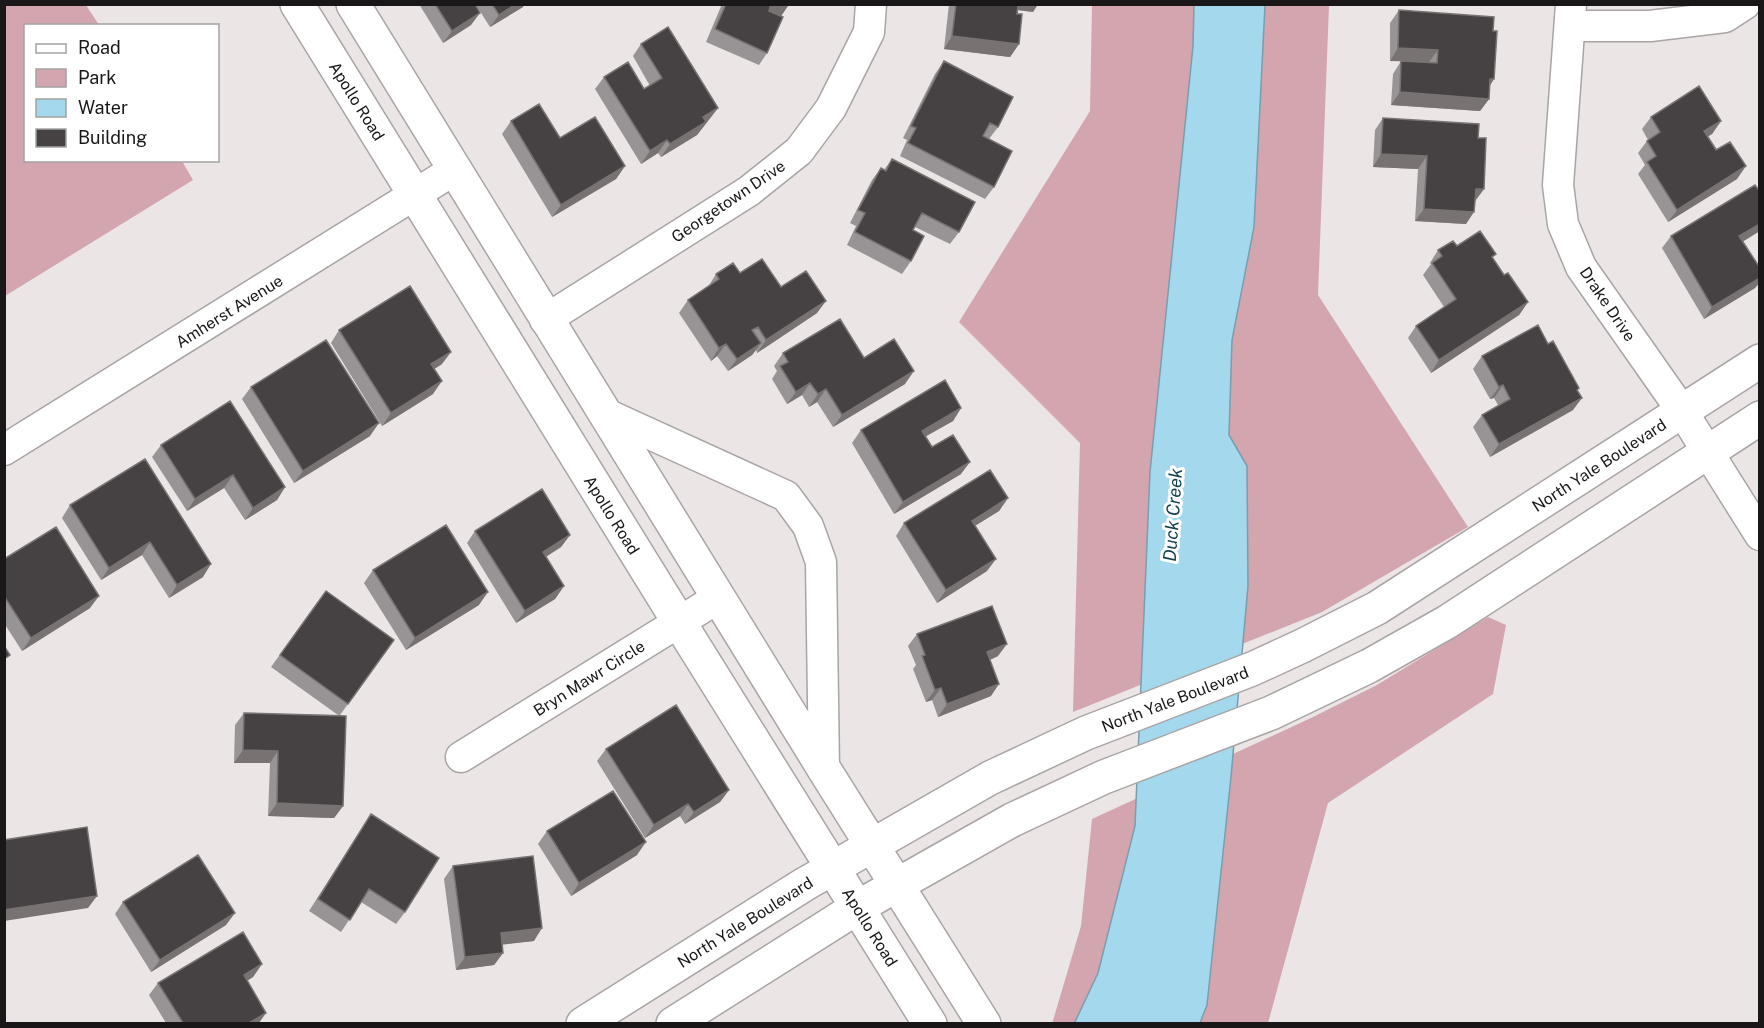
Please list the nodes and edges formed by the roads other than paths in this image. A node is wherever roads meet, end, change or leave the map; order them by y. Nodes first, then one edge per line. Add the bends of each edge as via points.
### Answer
1 (297, 4) edge
2 (353, 4) edge
3 (871, 4) edge
4 (1745, 4) edge
5 (1570, 15) edge
6 (454, 170) junction
7 (416, 195) junction
8 (546, 320) junction
9 (1760, 361) edge
10 (1682, 411) junction
11 (604, 413) junction
12 (1760, 418) edge
13 (4, 450) edge
14 (1708, 451) junction
15 (1760, 535) edge
16 (718, 598) junction
17 (679, 622) junction
18 (461, 757) dead end
19 (824, 770) junction
20 (872, 845) junction
21 (832, 869) junction
22 (897, 884) junction
23 (858, 907) junction
24 (601, 1019) edge
25 (673, 1023) edge
26 (930, 1023) edge
27 (984, 1023) edge

1 - 7 street, Apollo Road
2 - 6 street
3 - 8 street, Georgetown Drive via 869,32 831,108 799,151 749,191
4 - 5 street via 1725,17 1650,26
5 - 10 street, Drake Drive via 1558,185 1563,224 1581,267
6 - 7 street, Amherst Avenue
6 - 8 street
7 - 13 street, Amherst Avenue
7 - 17 street, Apollo Road
8 - 11 street
9 - 10 street, North Yale Boulevard
10 - 14 street, Drake Drive
10 - 20 street, North Yale Boulevard via 1377,608 1252,669 1086,733 990,778
11 - 16 street
11 - 19 street via 786,496 808,526 821,562
12 - 14 street
14 - 15 street, Drake Drive
14 - 22 street via 1447,622 1369,666 1271,712 1104,777 1012,820
16 - 17 street, Bryn Mawr Circle
16 - 19 street
17 - 18 street, Bryn Mawr Circle
17 - 21 street, Apollo Road
19 - 20 street
20 - 21 street, North Yale Boulevard
20 - 22 street
21 - 23 street, Apollo Road
21 - 24 street, North Yale Boulevard
22 - 23 street
22 - 27 street
23 - 25 street
23 - 26 street, Apollo Road

